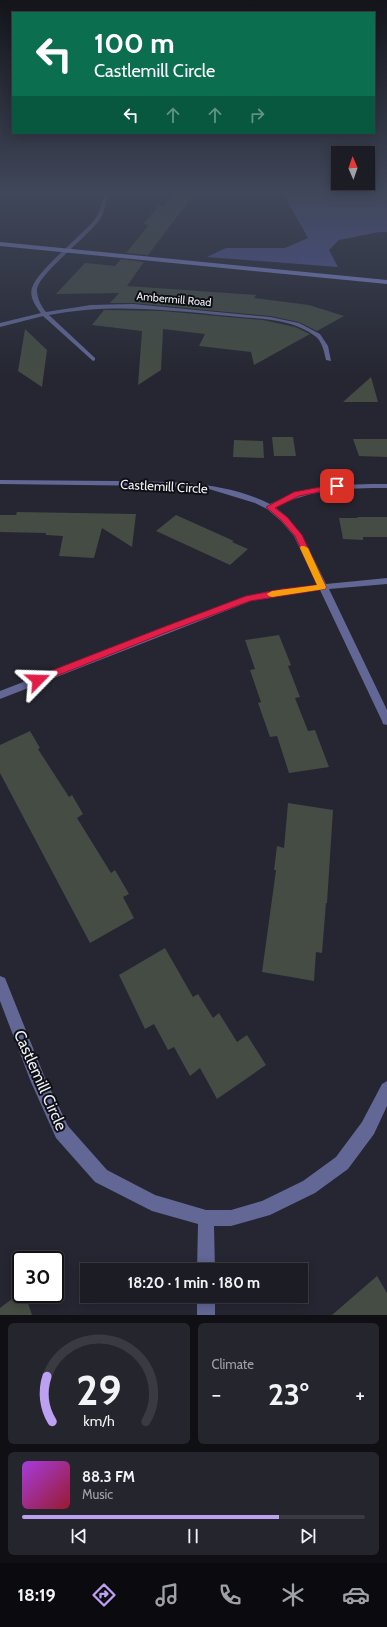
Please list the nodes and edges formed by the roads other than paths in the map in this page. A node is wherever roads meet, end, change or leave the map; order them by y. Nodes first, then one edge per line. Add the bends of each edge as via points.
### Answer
1 (64, 254) edge
2 (103, 254) edge
3 (386, 282) edge
4 (44, 314) junction
5 (0, 325) edge
6 (93, 359) dead end
7 (329, 360) dead end
8 (0, 482) edge
9 (387, 486) edge
10 (270, 507) junction
11 (387, 581) edge
12 (322, 587) junction
13 (0, 695) edge
14 (384, 706) edge
15 (387, 721) edge
16 (0, 982) edge
17 (387, 1089) edge
18 (206, 1218) junction
19 (206, 1263) edge
20 (206, 1303) edge
21 (206, 1315) edge

1 - 4 street via 35,286 34,296
2 - 3 main road
4 - 5 street, Ambermill Road
4 - 6 street
4 - 7 street, Ambermill Road via 86,307 136,306 262,318 292,324 319,336
8 - 10 street, Castlemill Circle via 209,487
9 - 10 street via 337,486 317,489 297,494
10 - 12 street, Castlemill Circle via 298,535
11 - 12 street
12 - 13 street via 249,598
12 - 14 street, Castlemill Circle
14 - 15 street, Castlemill Circle
16 - 18 street, Castlemill Circle via 39,1082 62,1132 101,1176 152,1203
17 - 18 street, Castlemill Circle via 368,1128 342,1163 309,1188 264,1209 231,1218
18 - 19 street
20 - 21 street

